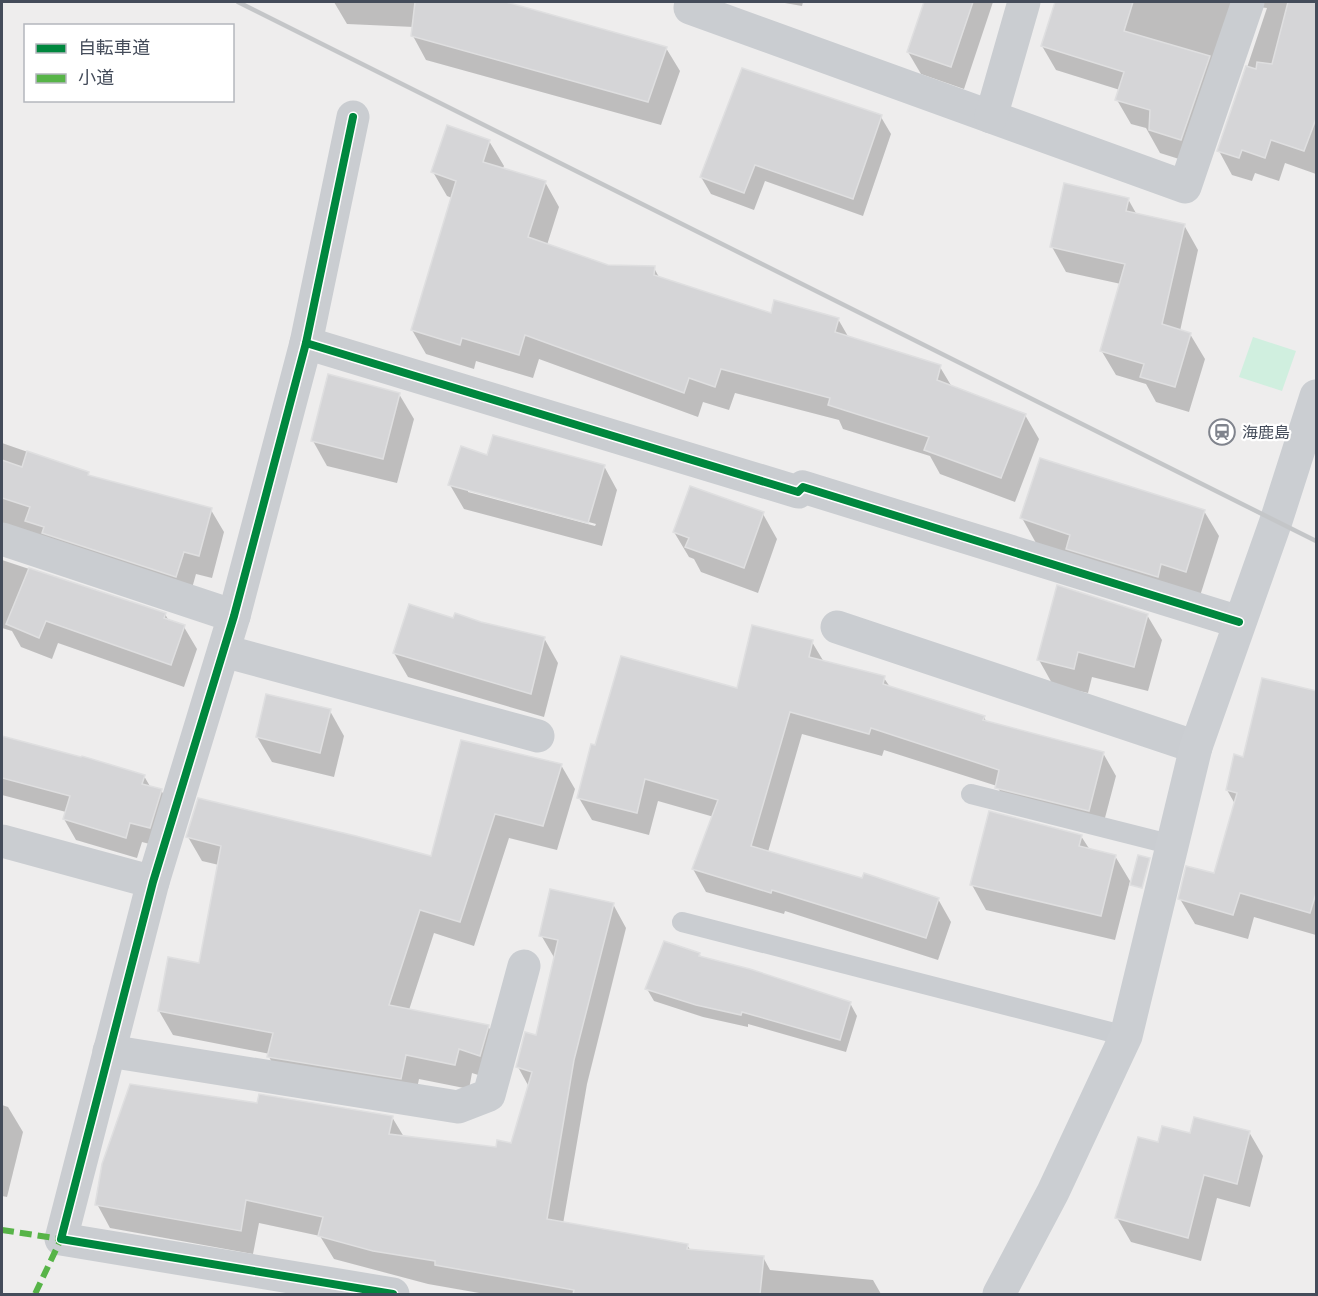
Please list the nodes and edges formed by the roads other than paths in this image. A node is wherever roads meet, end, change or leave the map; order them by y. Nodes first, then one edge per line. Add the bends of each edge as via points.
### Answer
1 (691, 2) edge
2 (1024, 2) edge
3 (1248, 2) edge
4 (353, 117) dead end
5 (991, 117) junction
6 (306, 343) junction
7 (1315, 409) edge
8 (2, 539) edge
9 (234, 616) junction
10 (1239, 622) junction
11 (837, 627) dead end
12 (224, 651) junction
13 (538, 736) dead end
14 (1196, 747) junction
15 (971, 794) dead end
16 (2, 841) edge
17 (1173, 845) junction
18 (153, 882) junction
19 (682, 922) dead end
20 (524, 966) dead end
21 (1125, 1036) junction
22 (109, 1051) junction
23 (393, 1294) edge
24 (999, 1294) edge

1 - 5 street via 690,8
2 - 5 street
3 - 5 street via 1185,188
4 - 6 street
6 - 9 street
6 - 10 street via 798,492 803,487
7 - 10 street
8 - 9 street
9 - 12 street
10 - 14 street
11 - 14 street
12 - 13 street
12 - 18 street
14 - 17 street
15 - 17 lane
16 - 18 street
17 - 21 street
18 - 22 street
19 - 21 lane
20 - 22 street via 489,1095 458,1107
21 - 24 street via 1053,1192
22 - 23 street via 61,1239

